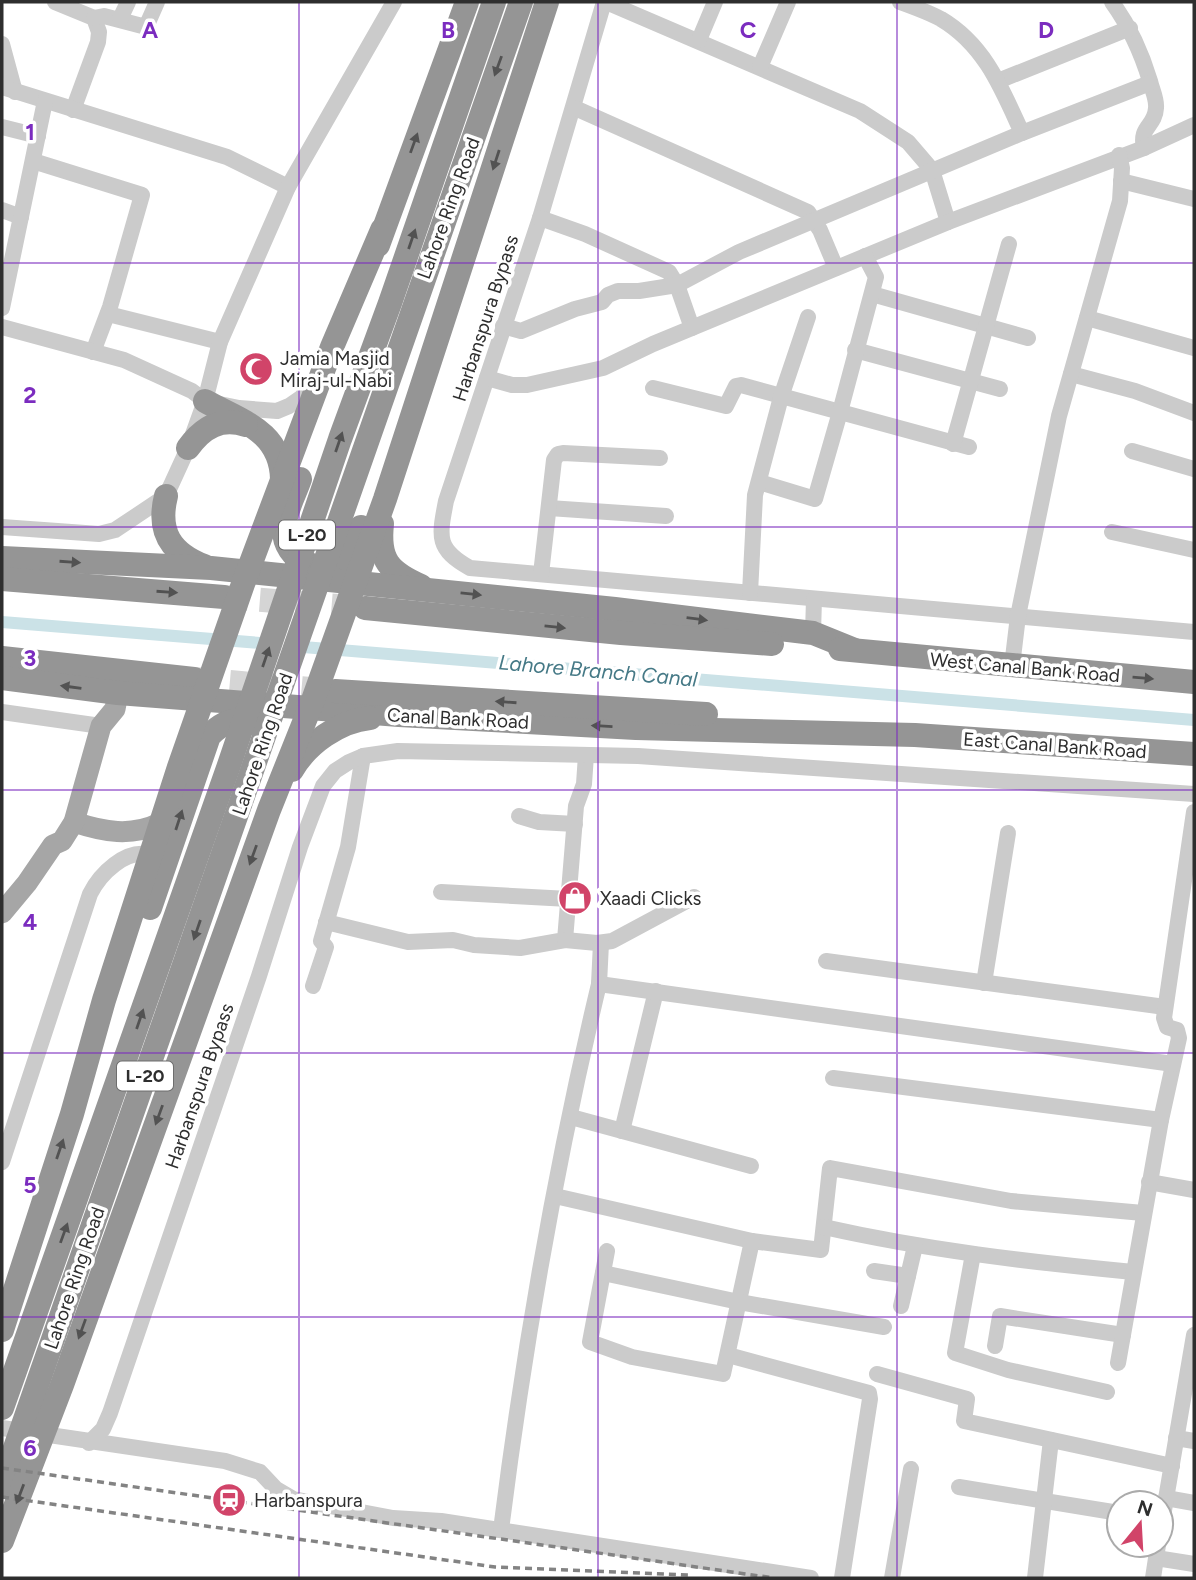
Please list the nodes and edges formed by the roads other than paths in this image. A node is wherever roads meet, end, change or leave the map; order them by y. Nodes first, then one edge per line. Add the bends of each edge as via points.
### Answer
1 (59, 2) edge
2 (128, 2) edge
3 (157, 2) edge
4 (394, 2) edge
5 (467, 2) edge
6 (494, 2) edge
7 (521, 2) edge
8 (547, 2) edge
9 (605, 2) edge
10 (715, 2) edge
11 (788, 2) edge
12 (901, 2) edge
13 (1112, 2) edge
14 (94, 18) junction
15 (120, 19) junction
16 (1130, 28) junction
17 (699, 40) junction
18 (2, 44) edge
19 (760, 67) junction
20 (998, 81) junction
21 (1150, 83) junction
22 (8, 90) edge
23 (45, 101) junction
24 (575, 108) junction
25 (73, 110) junction
26 (1194, 125) edge
27 (2, 127) edge
28 (1022, 133) junction
29 (38, 136) junction
30 (1143, 148) junction
31 (1119, 155) junction
32 (33, 161) junction
33 (932, 170) junction
34 (1121, 181) junction
35 (288, 187) junction
36 (1194, 199) edge
37 (2, 210) edge
38 (21, 217) junction
39 (540, 218) junction
40 (814, 221) junction
41 (948, 222) junction
42 (382, 230) junction
43 (1009, 244) dead end
44 (865, 256) junction
45 (836, 268) junction
46 (6, 269) edge
47 (677, 285) junction
48 (454, 288) junction
49 (872, 294) junction
50 (2, 308) edge
51 (400, 309) junction
52 (108, 314) junction
53 (808, 317) dead end
54 (1087, 318) junction
55 (503, 326) junction
56 (985, 326) junction
57 (2, 327) edge
58 (692, 328) junction
59 (1028, 338) dead end
60 (220, 342) junction
61 (332, 348) junction
62 (1194, 348) edge
63 (855, 350) junction
64 (93, 352) junction
65 (1070, 374) junction
66 (486, 378) junction
67 (969, 380) junction
68 (653, 388) dead end
69 (1000, 389) dead end
70 (781, 397) junction
71 (205, 401) junction
72 (841, 412) junction
73 (1194, 414) edge
74 (254, 428) junction
75 (953, 444) junction
76 (188, 447) junction
77 (969, 447) dead end
78 (1132, 451) dead end
79 (660, 458) dead end
80 (1194, 469) edge
81 (282, 480) junction
82 (759, 482) junction
83 (166, 496) junction
84 (385, 499) junction
85 (549, 508) junction
86 (666, 516) dead end
87 (2, 527) edge
88 (264, 528) junction
89 (1112, 532) dead end
90 (1194, 550) edge
91 (2, 558) edge
92 (211, 568) junction
93 (541, 575) junction
94 (2, 579) edge
95 (238, 584) junction
96 (434, 591) junction
97 (750, 593) junction
98 (357, 595) junction
99 (814, 599) junction
100 (1018, 617) junction
101 (1194, 632) edge
102 (813, 633) junction
103 (855, 650) junction
104 (2, 658) edge
105 (1012, 666) junction
106 (2, 678) edge
107 (1194, 682) edge
108 (201, 690) junction
109 (118, 693) junction
110 (156, 695) junction
111 (319, 699) junction
112 (2, 712) edge
113 (399, 715) junction
114 (101, 726) junction
115 (636, 728) junction
116 (915, 736) junction
117 (1194, 754) edge
118 (586, 755) junction
119 (363, 756) junction
120 (638, 756) junction
121 (179, 767) junction
122 (240, 771) junction
123 (1194, 794) edge
124 (269, 810) junction
125 (1194, 812) edge
126 (519, 816) dead end
127 (74, 822) junction
128 (160, 823) junction
129 (575, 824) junction
130 (1008, 833) dead end
131 (62, 841) junction
132 (149, 855) junction
133 (441, 891) dead end
134 (694, 897) dead end
135 (569, 899) junction
136 (2, 913) edge
137 (326, 922) junction
138 (2, 928) edge
139 (565, 940) junction
140 (601, 943) junction
141 (826, 961) dead end
142 (984, 983) junction
143 (599, 984) junction
144 (313, 986) dead end
145 (656, 991) junction
146 (1166, 1007) junction
147 (1173, 1064) junction
148 (833, 1078) dead end
149 (72, 1114) junction
150 (570, 1117) junction
151 (1161, 1120) junction
152 (622, 1131) junction
153 (2, 1162) edge
154 (751, 1166) dead end
155 (1149, 1182) junction
156 (1194, 1191) edge
157 (555, 1196) junction
158 (1143, 1213) junction
159 (824, 1227) junction
160 (752, 1241) junction
161 (915, 1246) junction
162 (607, 1251) dead end
163 (972, 1254) junction
164 (874, 1271) dead end
165 (1133, 1272) junction
166 (603, 1273) junction
167 (908, 1276) junction
168 (739, 1302) junction
169 (901, 1306) dead end
170 (884, 1327) dead end
171 (2, 1330) edge
172 (1123, 1335) junction
173 (1194, 1335) edge
174 (995, 1346) dead end
175 (728, 1355) junction
176 (1118, 1363) dead end
177 (877, 1374) dead end
178 (51, 1382) junction
179 (1190, 1385) edge
180 (1107, 1392) dead end
181 (2, 1408) edge
182 (2, 1428) edge
183 (1177, 1438) junction
184 (1051, 1440) junction
185 (1194, 1441) edge
186 (89, 1443) junction
187 (1172, 1466) junction
188 (911, 1469) dead end
189 (2, 1485) edge
190 (959, 1487) dead end
191 (1168, 1489) edge
192 (1175, 1500) edge
193 (1043, 1501) junction
194 (1194, 1503) edge
195 (1105, 1511) edge
196 (501, 1530) junction
197 (2, 1541) edge
198 (1175, 1558) edge
199 (1156, 1559) edge
200 (1194, 1564) edge
201 (811, 1578) edge
202 (842, 1578) edge
203 (892, 1578) edge
204 (1035, 1578) edge
205 (1153, 1578) edge

1 - 14 street
2 - 15 street
3 - 15 street via 146,27
4 - 35 street
42 -> 5 highway
51 -> 6 highway, Lahore Ring Road / L-20
7 -> 51 highway, Lahore Ring Road / L-20
8 -> 48 highway
9 - 17 street
9 - 24 street, Harbanspura Bypass
10 - 17 street
11 - 19 street
12 - 20 street via 941,19 970,41
13 - 16 street
14 - 15 street
14 - 25 street via 98,42
16 - 20 street
16 - 21 street
17 - 19 street
18 - 22 street
19 - 33 street via 860,111 908,142
20 - 28 street
21 - 28 street
21 - 30 street via 1156,110 1143,131
22 - 23 street
23 - 25 street
23 - 29 street
24 - 39 street, Harbanspura Bypass
24 - 40 street via 808,212
25 - 35 street via 227,157
26 - 30 street
27 - 29 street
28 - 33 street
29 - 32 street
30 - 31 street
31 - 34 street
31 - 41 street
32 - 38 street
32 - 52 street via 142,195
33 - 40 street
33 - 41 street
34 - 36 street
34 - 54 street via 1120,201
35 - 60 street
37 - 38 street
38 - 46 street
39 - 47 street via 669,272
39 - 55 street, Harbanspura Bypass
40 - 45 street
40 - 47 street
41 - 44 street
48 -> 42 highway via 349,553 331,566 308,565 290,551 286,520 343,359
42 - 61 highway
43 - 56 street
44 - 45 street
44 - 49 street via 876,277
45 - 58 street
46 - 50 street
47 - 55 street via 618,291 602,302 522,331
47 - 58 street
48 - 84 highway
49 - 56 street
49 - 63 street
51 - 122 highway, Lahore Ring Road / L-20
52 - 60 street
52 - 64 street
53 - 70 street
54 - 62 street
54 - 65 street
55 - 66 street, Harbanspura Bypass
56 - 59 street
56 - 67 street
57 - 64 street
58 - 66 street via 603,368 512,385
60 - 71 street
61 - 71 street via 302,397 289,406 277,411
61 - 81 highway
63 - 67 street
63 - 72 street
64 - 71 street via 124,360
65 - 73 street via 1135,391
65 - 100 street
66 - 93 street, Harbanspura Bypass via 446,501 441,540 446,551 470,568
67 - 69 street
67 - 75 street
68 - 70 street via 720,406 726,406 736,386
70 - 72 street
70 - 82 street
71 - 74 highway
71 - 76 street
72 - 75 street
72 - 82 street via 814,499
74 - 76 highway via 223,422 197,435
74 - 81 highway via 277,449
75 - 77 street
76 - 83 street
78 - 80 street
79 - 85 street via 558,454
81 - 88 highway
82 - 97 street
83 - 87 street via 115,530 99,534
83 - 92 highway via 162,512 170,542 180,554
84 - 96 highway via 382,556 405,579
84 - 98 highway
85 - 86 street
85 - 93 street
88 - 92 highway via 242,556
88 - 95 highway
89 - 90 street
91 -> 92 highway
92 - 95 highway
93 - 97 street
94 -> 95 highway
95 - 98 highway
95 - 108 highway
96 - 98 highway
96 -> 102 highway
97 - 99 street
98 -> 103 highway via 621,633
98 - 111 highway
99 - 100 street
99 - 102 street
100 - 101 street
100 - 105 street
102 - 103 highway
103 - 105 highway, West Canal Bank Road
104 - 108 highway
105 -> 107 highway, West Canal Bank Road
109 -> 106 highway, Canal Bank Road
108 - 110 highway, Canal Bank Road
108 - 111 highway, Canal Bank Road
108 - 121 highway
109 - 110 highway, Canal Bank Road
109 - 114 main road via 115,709
110 - 121 highway via 180,722
111 - 113 highway, Canal Bank Road
116 -> 111 highway via 783,719
111 - 124 highway
112 - 114 street
115 -> 113 highway, Canal Bank Road
113 - 124 highway via 360,719 326,735 298,760
114 - 127 main road
115 - 116 highway, Canal Bank Road
115 - 120 street
116 - 117 highway, East Canal Bank Road
118 - 119 street via 398,751
118 - 120 street
118 - 129 street
119 - 137 street via 348,847
119 - 186 street, Harbanspura Bypass via 335,771 323,786 110,1413
120 - 123 street
121 - 128 highway
122 -> 178 highway, Lahore Ring Road / L-20
181 -> 122 highway, Lahore Ring Road / L-20
149 -> 124 highway via 116,1010 204,746 217,727 250,721 271,734 279,758
124 -> 178 highway
125 - 146 street
126 - 129 street
127 - 128 main road via 137,832
127 - 131 main road
128 - 132 highway
129 - 135 street
130 - 142 street
131 - 136 main road via 53,845
131 - 138 main road via 62,852 35,892
132 - 149 highway
132 - 153 street via 136,853 115,865 90,894
133 - 135 street
134 - 140 street
135 - 139 street
137 - 139 street via 408,942 453,940 520,948
137 - 144 street via 321,941 326,947
139 - 140 street
140 - 143 street
141 - 142 street
142 - 146 street
143 - 145 street
143 - 150 street
145 - 147 street
145 - 152 street
146 - 147 street via 1167,1027 1177,1030 1179,1038
147 - 151 street
148 - 151 street
171 -> 149 highway
150 - 152 street
150 - 157 street
151 - 155 street
152 - 154 street
155 - 156 street
155 - 158 street
157 - 160 street
157 - 196 street via 529,1329
158 - 159 street via 1012,1201 831,1168
158 - 165 street
159 - 160 street via 821,1250
159 - 161 street
160 - 168 street
161 - 163 street
161 - 167 street
162 - 166 street
163 - 165 street
163 - 180 street via 955,1353
164 - 167 street
165 - 172 street
166 - 168 street
166 - 175 street via 590,1342 632,1357 723,1374
167 - 169 street
168 - 170 street
168 - 175 street
172 - 174 street via 1000,1316
172 - 176 street
173 - 179 street
175 - 202 street via 869,1393
177 - 184 street via 967,1399 964,1420
178 - 189 highway, Lahore Ring Road / L-20
178 -> 197 highway
179 - 183 street
182 - 186 street
183 - 185 street
183 - 187 street
184 - 187 street
184 - 193 street
186 - 196 street via 244,1465 293,1499 393,1518
187 - 191 street
188 - 203 street
190 - 193 street
192 - 194 street
193 - 195 street
193 - 204 street
196 - 201 street
198 - 200 street
199 - 205 street

